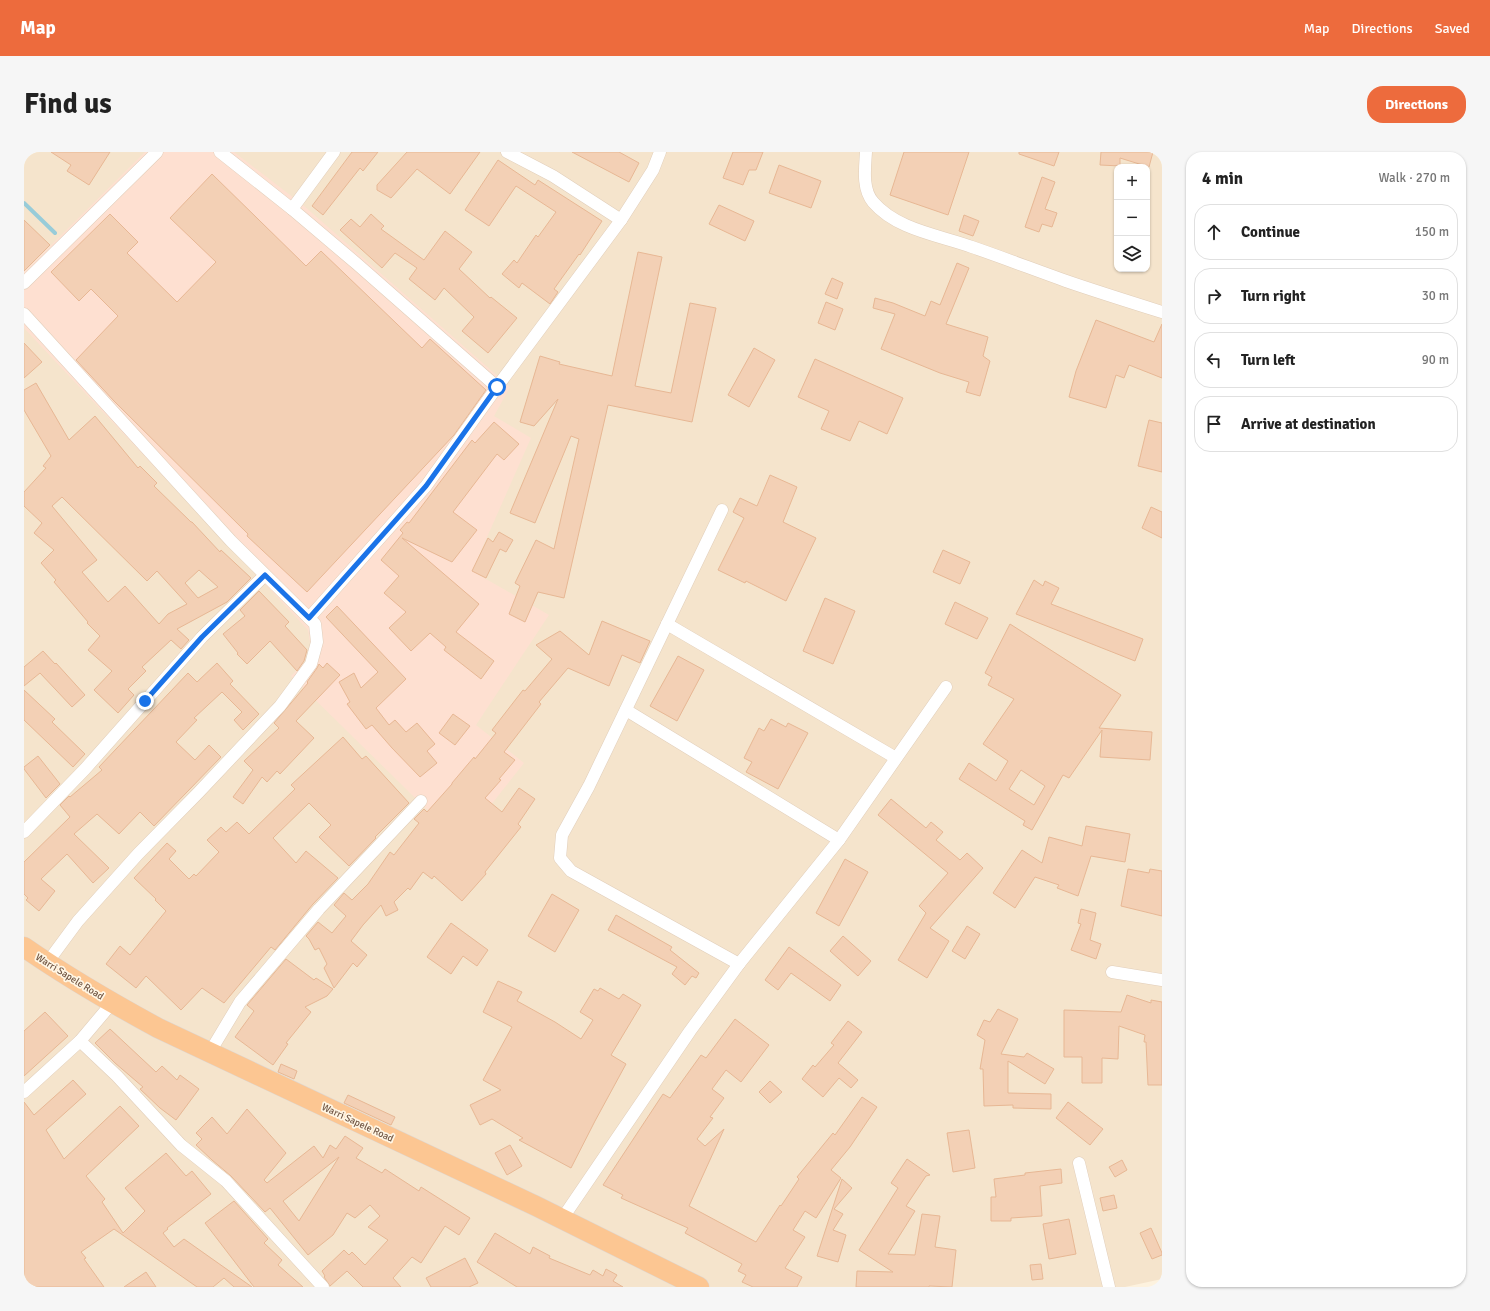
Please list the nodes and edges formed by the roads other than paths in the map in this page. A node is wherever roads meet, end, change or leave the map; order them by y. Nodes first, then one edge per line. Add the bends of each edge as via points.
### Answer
1 (157, 152) edge
2 (220, 152) edge
3 (334, 152) edge
4 (507, 152) edge
5 (660, 152) edge
6 (866, 152) edge
7 (292, 209) junction
8 (621, 220) junction
9 (24, 283) edge
10 (1162, 312) edge
11 (24, 314) edge
12 (497, 387) junction
13 (722, 510) dead end
14 (265, 575) junction
15 (309, 618) junction
16 (667, 624) junction
17 (946, 687) dead end
18 (626, 710) junction
19 (896, 758) junction
20 (421, 801) dead end
21 (24, 832) edge
22 (839, 840) junction
23 (24, 947) edge
24 (47, 963) junction
25 (739, 964) junction
26 (1112, 972) dead end
27 (1162, 980) edge
28 (112, 1003) junction
29 (80, 1041) junction
30 (210, 1052) junction
31 (24, 1092) edge
32 (1079, 1163) dead end
33 (562, 1219) junction
34 (323, 1287) edge
35 (699, 1287) edge
36 (1109, 1287) edge

1 - 9 street
2 - 7 street
3 - 7 street
4 - 8 street via 553,176
5 - 8 street via 653,170
6 - 10 street via 866,188 873,202 893,219 906,226 971,246 1067,282
7 - 12 street
8 - 12 street
11 - 14 street
12 - 15 street via 426,486
13 - 16 street
14 - 15 street
14 - 21 street via 202,637 85,769
15 - 24 street via 315,624 317,642 311,664 280,706 138,854 78,921
16 - 18 street
16 - 19 street
17 - 19 street
18 - 22 street
18 - 25 street via 562,835 560,858 571,871
19 - 22 street
20 - 30 street via 319,909 240,1002
22 - 25 street
23 - 24 highway, Warri Sapele Road
24 - 28 highway, Warri Sapele Road
25 - 33 street via 690,1031
26 - 27 street
28 - 29 street
28 - 30 highway, Warri Sapele Road
29 - 31 street
29 - 34 street via 117,1076 181,1145 226,1181
30 - 33 highway, Warri Sapele Road
32 - 36 street
33 - 35 highway, Warri Sapele Road

